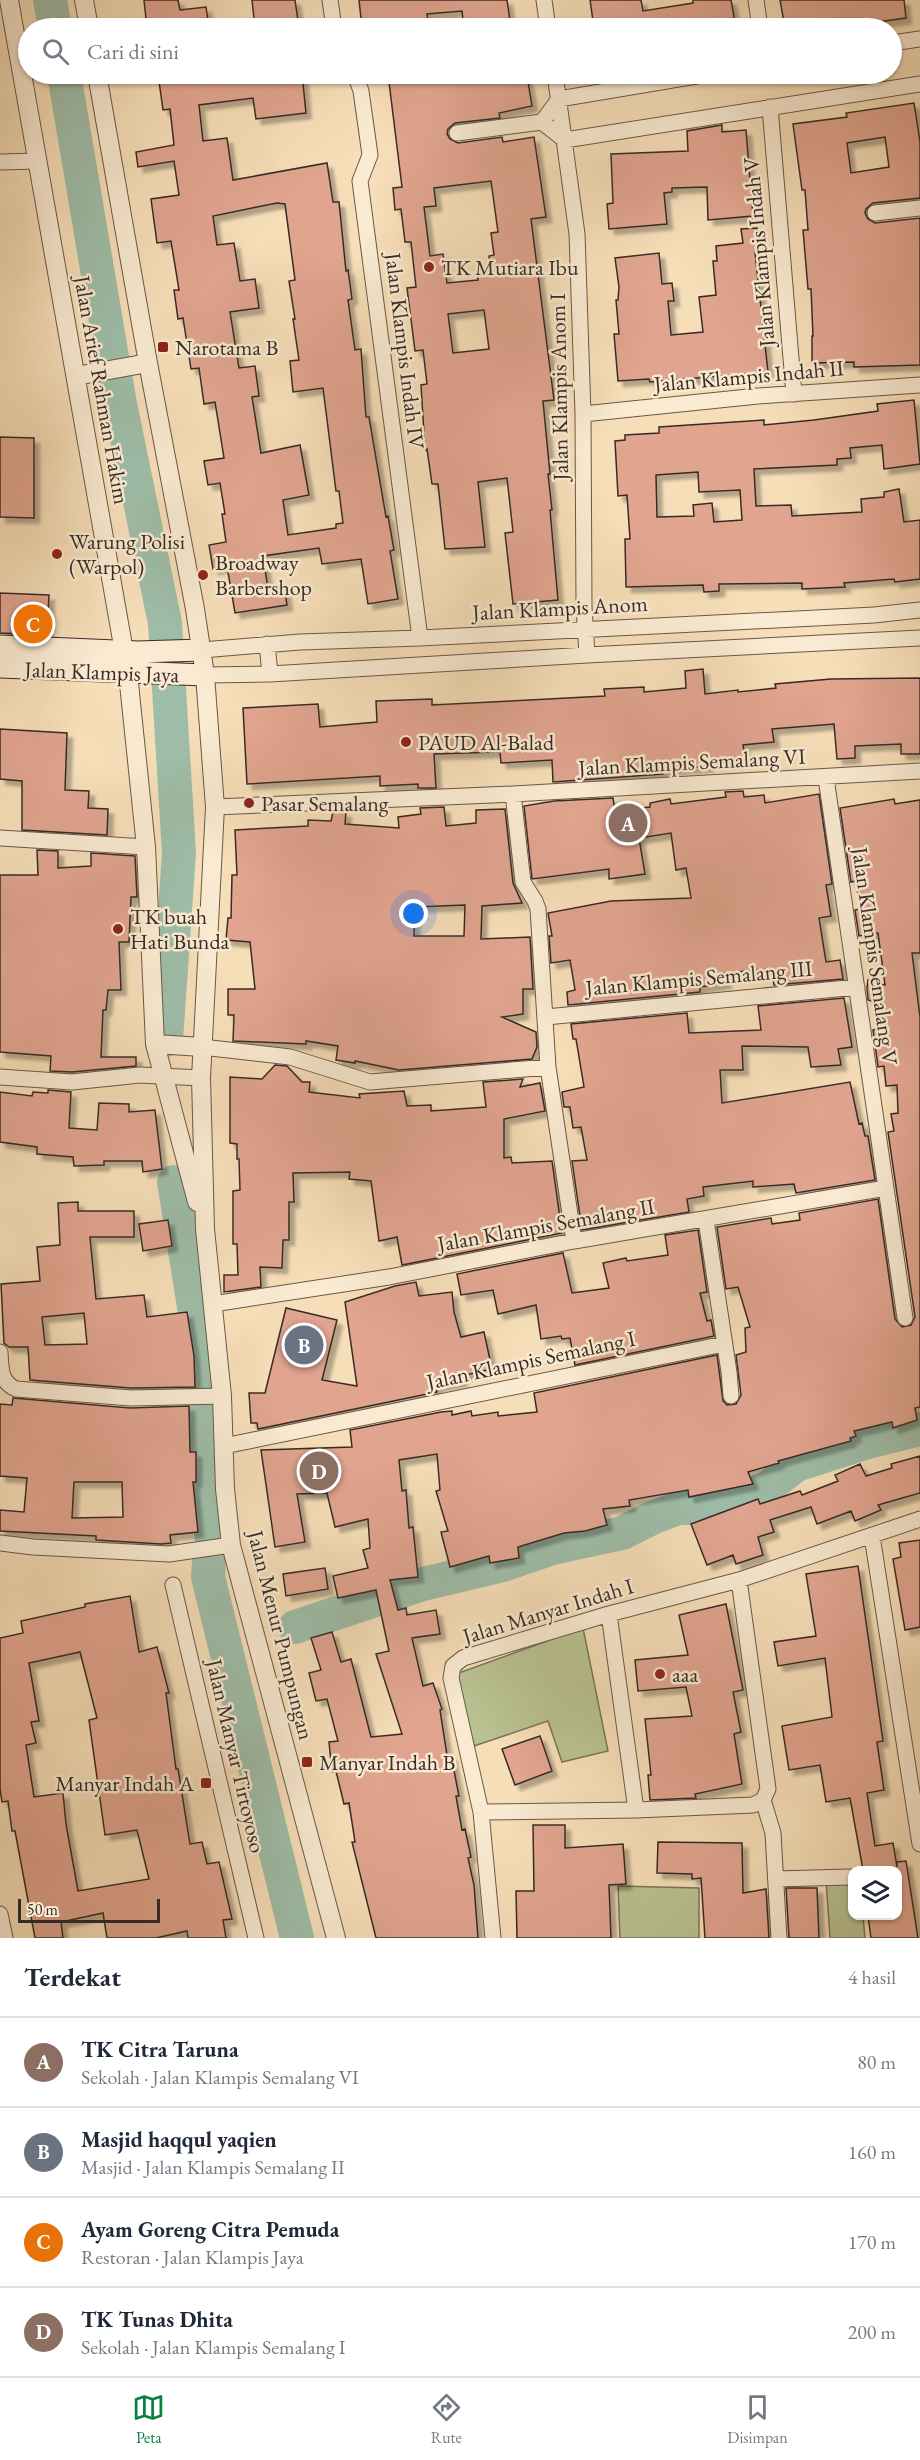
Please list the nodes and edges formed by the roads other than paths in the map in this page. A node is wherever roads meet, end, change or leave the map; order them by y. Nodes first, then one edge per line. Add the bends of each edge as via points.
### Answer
1 (9, 0) edge
2 (84, 0) edge
3 (330, 0) edge
4 (544, 0) edge
5 (756, 0) edge
6 (87, 18) edge
7 (333, 18) edge
8 (547, 18) edge
9 (759, 18) edge
10 (920, 39) edge
11 (902, 41) edge
12 (18, 52) edge
13 (24, 84) edge
14 (99, 84) edge
15 (359, 84) edge
16 (557, 84) edge
17 (649, 84) edge
18 (920, 84) edge
19 (560, 99) junction
20 (770, 107) junction
21 (542, 122) junction
22 (457, 133) dead end
23 (565, 140) junction
24 (37, 161) junction
25 (0, 162) edge
26 (920, 208) edge
27 (875, 213) dead end
28 (148, 363) junction
29 (80, 375) junction
30 (920, 385) edge
31 (794, 394) junction
32 (583, 414) junction
33 (920, 610) edge
34 (587, 629) junction
35 (420, 638) junction
36 (920, 638) edge
37 (267, 644) junction
38 (0, 646) edge
39 (194, 650) junction
40 (131, 652) junction
41 (587, 655) junction
42 (0, 667) edge
43 (134, 674) junction
44 (270, 674) junction
45 (196, 676) junction
46 (920, 771) edge
47 (826, 778) junction
48 (513, 794) junction
49 (215, 807) junction
50 (0, 838) edge
51 (146, 847) junction
52 (857, 987) junction
53 (546, 1017) junction
54 (155, 1044) junction
55 (202, 1047) junction
56 (548, 1067) junction
57 (163, 1076) junction
58 (0, 1077) edge
59 (201, 1078) junction
60 (886, 1188) junction
61 (706, 1220) junction
62 (205, 1229) junction
63 (574, 1241) junction
64 (213, 1304) junction
65 (904, 1318) dead end
66 (724, 1344) junction
67 (0, 1352) edge
68 (2, 1385) edge
69 (731, 1396) dead end
70 (209, 1397) junction
71 (224, 1446) junction
72 (920, 1519) edge
73 (872, 1536) junction
74 (0, 1543) edge
75 (222, 1547) junction
76 (739, 1580) junction
77 (173, 1585) dead end
78 (609, 1614) junction
79 (763, 1800) junction
80 (636, 1810) junction
81 (481, 1812) junction
82 (919, 1825) edge
83 (920, 1844) edge
84 (848, 1877) edge
85 (776, 1879) junction
86 (0, 1914) edge
87 (5, 1938) edge
88 (256, 1938) edge
89 (336, 1938) edge
90 (493, 1938) edge
91 (779, 1938) edge

1 - 12 street, Jalan Arief Rahman Hakim
2 - 6 street
3 - 7 street
4 - 8 street
5 - 9 street
10 - 11 street
13 - 24 street, Jalan Arief Rahman Hakim
14 - 28 street
15 - 35 street, Jalan Klampis Indah IV via 370,155 360,181
16 - 19 street, Jalan Klampis Anom I
17 - 19 street
18 - 20 street
19 - 21 street
19 - 23 street, Jalan Klampis Anom I
20 - 23 street
20 - 31 street, Jalan Klampis Indah V
21 - 22 street
21 - 23 street
23 - 32 street, Jalan Klampis Anom I via 577,243
24 - 25 street
24 - 29 street, Jalan Arief Rahman Hakim
26 - 27 street
28 - 29 street
28 - 39 street
29 - 40 street, Jalan Arief Rahman Hakim
30 - 31 street, Jalan Klampis Indah II
31 - 32 street, Jalan Klampis Indah II
32 - 34 street, Jalan Klampis Anom I
33 - 34 street, Jalan Klampis Anom
34 - 35 street, Jalan Klampis Anom
34 - 41 street, Jalan Klampis Anom I
35 - 37 street, Jalan Klampis Anom
36 - 41 street
37 - 39 street, Jalan Klampis Anom
37 - 44 street
38 - 40 main road, Jalan Klampis Jaya
39 - 40 main road, Jalan Klampis Jaya
39 - 45 street
40 - 43 street, Jalan Arief Rahman Hakim
41 - 44 street
42 - 43 main road, Jalan Klampis Jaya
43 - 45 main road, Jalan Klampis Jaya
43 - 51 street, Jalan Arief Rahman Hakim
44 - 45 street
45 - 49 street
46 - 47 street, Jalan Klampis Semalang VI
47 - 48 street, Jalan Klampis Semalang VI
47 - 52 street, Jalan Klampis Semalang V
48 - 49 street, Jalan Klampis Semalang VI
48 - 53 street via 523,882 538,909
49 - 55 street
50 - 51 street
51 - 54 street, Jalan Arief Rahman Hakim
52 - 53 street, Jalan Klampis Semalang III
52 - 60 street, Jalan Klampis Semalang V
53 - 56 street
54 - 55 street
54 - 57 street, Jalan Arief Rahman Hakim
55 - 56 street via 290,1058 370,1082
55 - 59 street
56 - 63 street
57 - 58 street via 72,1082
57 - 59 street
57 - 62 street, Jalan Menur Pumpungan
59 - 62 street, Jalan Menur Pumpungan
60 - 61 street, Jalan Klampis Semalang II
60 - 65 street, Jalan Klampis Semalang V
61 - 63 street, Jalan Klampis Semalang II
61 - 66 street
62 - 64 street, Jalan Menur Pumpungan
63 - 64 street, Jalan Klampis Semalang II via 389,1277
64 - 70 street, Jalan Menur Pumpungan
66 - 69 street
66 - 71 street, Jalan Klampis Semalang I
67 - 68 street
68 - 70 street via 131,1398
70 - 71 street, Jalan Menur Pumpungan
71 - 75 street, Jalan Menur Pumpungan
72 - 73 street, Jalan Manyar Indah I
73 - 76 street, Jalan Manyar Indah I
73 - 82 street
74 - 75 street via 170,1554
75 - 89 street, Jalan Menur Pumpungan via 251,1627
76 - 78 street, Jalan Manyar Indah I
76 - 79 street via 768,1789
77 - 88 street, Jalan Manyar Tirtoyoso
78 - 80 street
78 - 81 street, Jalan Manyar Indah I via 464,1658 453,1666 451,1678
79 - 80 street via 753,1805
79 - 85 street via 773,1833
80 - 81 street
81 - 90 street, Jalan Manyar Indah I
82 - 83 street
84 - 85 street
85 - 91 street
86 - 87 street

